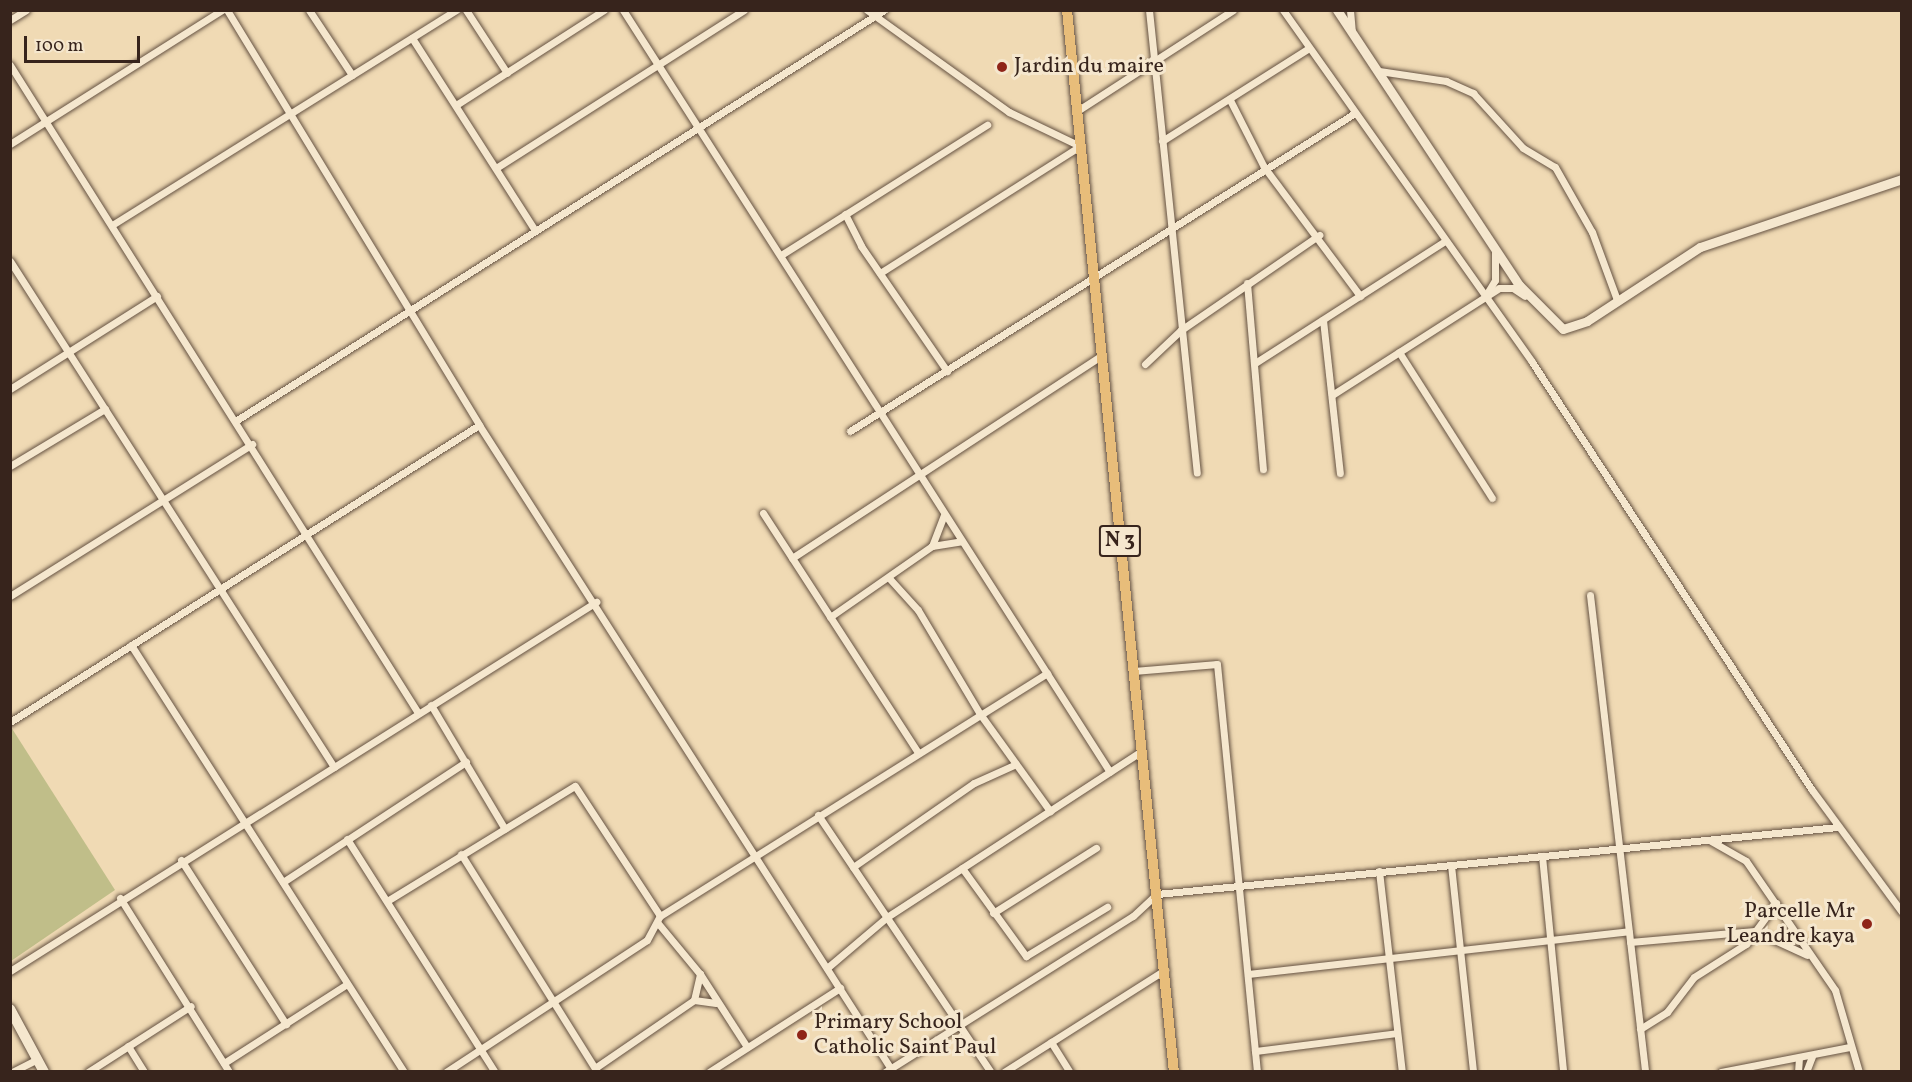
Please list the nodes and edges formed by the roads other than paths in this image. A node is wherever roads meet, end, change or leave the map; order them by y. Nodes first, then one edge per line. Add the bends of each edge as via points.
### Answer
1 (26, 10) edge
2 (224, 10) edge
3 (309, 10) edge
4 (456, 10) edge
5 (466, 10) edge
6 (604, 10) edge
7 (623, 10) edge
8 (744, 10) edge
9 (867, 10) edge
10 (884, 10) edge
11 (1067, 10) edge
12 (1149, 10) edge
13 (1233, 10) edge
14 (1283, 10) edge
15 (1337, 10) edge
16 (1350, 10) edge
17 (875, 16) junction
18 (10, 20) edge
19 (1353, 33) junction
20 (412, 38) junction
21 (1309, 48) junction
22 (1155, 61) junction
23 (658, 64) junction
24 (10, 65) edge
25 (1379, 71) junction
26 (507, 73) junction
27 (352, 75) junction
28 (1230, 100) junction
29 (456, 105) junction
30 (1077, 111) junction
31 (291, 113) junction
32 (1355, 113) junction
33 (46, 122) junction
34 (987, 125) dead end
35 (698, 127) junction
36 (1162, 141) junction
37 (10, 144) edge
38 (1080, 146) junction
39 (1264, 167) junction
40 (496, 168) junction
41 (1902, 179) edge
42 (845, 214) junction
43 (112, 225) junction
44 (535, 230) junction
45 (1170, 231) junction
46 (1319, 235) junction
47 (1445, 241) junction
48 (1495, 249) junction
49 (780, 255) junction
50 (11, 265) edge
51 (880, 273) junction
52 (1094, 280) junction
53 (1247, 283) junction
54 (157, 296) junction
55 (1360, 296) junction
56 (1485, 297) junction
57 (1530, 299) junction
58 (1617, 300) junction
59 (410, 308) junction
60 (1323, 320) junction
61 (1181, 330) junction
62 (68, 352) junction
63 (1399, 352) junction
64 (1101, 356) junction
65 (1255, 363) junction
66 (1144, 364) dead end
67 (946, 371) junction
68 (10, 389) edge
69 (1332, 395) junction
70 (105, 409) junction
71 (880, 412) junction
72 (237, 420) junction
73 (479, 426) junction
74 (850, 431) dead end
75 (252, 444) junction
76 (10, 466) edge
77 (1263, 469) dead end
78 (1197, 473) dead end
79 (1340, 473) dead end
80 (920, 475) junction
81 (161, 498) junction
82 (1492, 498) dead end
83 (763, 513) dead end
84 (944, 515) junction
85 (308, 534) junction
86 (962, 541) junction
87 (932, 546) junction
88 (792, 558) junction
89 (889, 578) junction
90 (222, 588) junction
91 (1590, 595) dead end
92 (10, 596) edge
93 (596, 602) junction
94 (830, 617) junction
95 (131, 645) junction
96 (1134, 671) junction
97 (1047, 673) junction
98 (431, 705) junction
99 (418, 713) junction
100 (980, 714) junction
101 (10, 722) edge
102 (1142, 751) junction
103 (918, 753) junction
104 (466, 762) junction
105 (1016, 764) junction
106 (334, 767) junction
107 (1110, 772) junction
108 (1050, 811) junction
109 (818, 815) junction
110 (244, 820) junction
111 (1838, 827) junction
112 (505, 830) junction
113 (348, 839) junction
114 (1708, 840) junction
115 (1096, 848) dead end
116 (1616, 849) junction
117 (461, 854) junction
118 (1542, 856) junction
119 (759, 857) junction
120 (181, 860) junction
121 (1451, 865) junction
122 (853, 867) junction
123 (962, 868) junction
124 (1379, 871) junction
125 (283, 882) junction
126 (1240, 885) junction
127 (1157, 894) junction
128 (120, 898) junction
129 (387, 901) junction
130 (1776, 903) junction
131 (1107, 907) dead end
132 (1902, 912) edge
133 (993, 913) junction
134 (887, 917) junction
135 (658, 919) junction
136 (1629, 931) junction
137 (1755, 931) junction
138 (1550, 942) junction
139 (1630, 942) junction
140 (1460, 951) junction
141 (1807, 955) junction
142 (1389, 958) junction
143 (827, 968) junction
144 (1165, 970) junction
145 (10, 971) edge
146 (700, 974) junction
147 (1248, 974) junction
148 (347, 984) junction
149 (840, 988) junction
150 (694, 1000) junction
151 (553, 1001) junction
152 (716, 1004) junction
153 (191, 1006) junction
154 (10, 1010) edge
155 (959, 1023) junction
156 (286, 1024) junction
157 (1640, 1029) junction
158 (1397, 1033) junction
159 (1051, 1042) junction
160 (128, 1046) junction
161 (747, 1047) junction
162 (1850, 1047) junction
163 (480, 1048) junction
164 (1255, 1051) junction
165 (1812, 1056) junction
166 (1799, 1058) junction
167 (37, 1059) junction
168 (1774, 1062) junction
169 (224, 1063) junction
170 (596, 1070) edge
171 (890, 1070) edge
172 (12, 1071) edge
173 (44, 1071) edge
174 (88, 1071) edge
175 (144, 1071) edge
176 (229, 1071) edge
177 (404, 1071) edge
178 (446, 1071) edge
179 (495, 1071) edge
180 (709, 1071) edge
181 (991, 1071) edge
182 (1004, 1071) edge
183 (1070, 1071) edge
184 (1174, 1071) edge
185 (1257, 1071) edge
186 (1402, 1071) edge
187 (1473, 1071) edge
188 (1563, 1071) edge
189 (1645, 1071) edge
190 (1721, 1071) edge
191 (1778, 1071) edge
192 (1798, 1071) edge
193 (1806, 1071) edge
194 (1859, 1071) edge

1 - 18 street
2 - 31 street
2 - 33 street
3 - 27 street
4 - 20 street
5 - 26 street
6 - 26 street
7 - 23 street
8 - 23 street
9 - 17 street
10 - 17 street
11 - 30 main road, N 3
12 - 22 street
13 - 22 street
14 - 21 street
15 - 19 street
16 - 19 street
17 - 35 street
17 - 38 street via 1009,112
19 - 25 street
20 - 27 street
20 - 29 street
21 - 28 street
21 - 32 street
22 - 30 street
22 - 36 street
23 - 35 street
23 - 40 street
24 - 33 street
25 - 48 street
25 - 58 street via 1446,81 1473,93 1523,148 1555,166 1592,232
26 - 29 street
27 - 31 street
28 - 36 street
28 - 39 street
29 - 40 street
30 - 38 main road, N 3
31 - 43 street
31 - 59 street
32 - 39 street
32 - 47 street
33 - 37 street
33 - 43 street
34 - 42 street
35 - 44 street
35 - 49 street
36 - 45 street
38 - 51 street
38 - 52 main road, N 3
39 - 45 street
39 - 46 street
40 - 44 street
41 - 58 street via 1700,247
42 - 49 street
42 - 51 street
43 - 54 street
44 - 59 street
45 - 52 street
45 - 61 street
46 - 53 street
46 - 55 street
47 - 55 street
47 - 56 street
48 - 56 street via 1495,280
48 - 57 street
49 - 71 street
50 - 62 street
51 - 67 street
52 - 64 main road, N 3
52 - 67 street
53 - 61 street
53 - 65 street
54 - 62 street
54 - 72 street
55 - 60 street
56 - 57 street via 1509,287
56 - 63 street
56 - 111 street via 1640,520
57 - 58 street via 1563,329
59 - 72 street
59 - 73 street
60 - 65 street
60 - 69 street
61 - 66 street
61 - 78 street
62 - 68 street
62 - 70 street
63 - 69 street
63 - 82 street
64 - 80 street
64 - 96 main road, N 3
65 - 77 street
67 - 71 street
69 - 79 street
70 - 76 street
70 - 81 street
71 - 74 street
71 - 80 street
72 - 75 street
73 - 85 street
73 - 93 street
75 - 81 street
75 - 85 street
80 - 84 street
80 - 88 street
81 - 90 street
81 - 92 street
83 - 88 street
84 - 86 street
84 - 87 street
85 - 90 street
85 - 99 street
86 - 87 street
86 - 97 street
87 - 89 street
88 - 94 street
89 - 94 street
89 - 100 street via 918,610
90 - 95 street
90 - 106 street
91 - 116 street
93 - 98 street
93 - 119 street
94 - 103 street
95 - 101 street
95 - 110 street
96 - 102 main road, N 3
96 - 126 street via 1217,664
97 - 100 street
97 - 107 street
98 - 99 street
98 - 104 street
99 - 106 street
100 - 103 street
100 - 105 street
102 - 107 street
102 - 127 main road, N 3
103 - 109 street
104 - 112 street
104 - 113 street
105 - 108 street
105 - 122 street via 974,783
106 - 110 street
107 - 108 street
108 - 123 street
109 - 119 street
109 - 122 street
110 - 120 street
110 - 125 street
111 - 114 street
111 - 132 street
112 - 117 street
112 - 135 street via 575,786
113 - 125 street
113 - 129 street
114 - 116 street
114 - 130 street via 1735,851
115 - 133 street
116 - 118 street
116 - 136 street
117 - 129 street
117 - 151 street
118 - 121 street
118 - 138 street
119 - 135 street
119 - 143 street
120 - 128 street
120 - 156 street
121 - 124 street
121 - 140 street
122 - 134 street
123 - 133 street
123 - 134 street
124 - 126 street
124 - 142 street
125 - 148 street
126 - 127 street
126 - 147 street
127 - 144 main road, N 3
127 - 155 street via 1133,916
128 - 145 street
128 - 153 street
129 - 163 street
130 - 137 street
130 - 141 street
131 - 133 street via 1026,956
134 - 143 street
134 - 155 street
135 - 146 street
135 - 151 street via 647,940
136 - 138 street
136 - 139 street
137 - 139 street
137 - 141 street
137 - 157 street via 1737,951 1694,977 1667,1012
138 - 140 street
138 - 188 street
139 - 157 street
140 - 142 street
140 - 187 street
141 - 162 street via 1835,990
142 - 147 street
142 - 158 street
143 - 149 street
144 - 159 street
144 - 184 main road, N 3
146 - 150 street
146 - 152 street
147 - 164 street
148 - 156 street
148 - 177 street
149 - 161 street
149 - 171 street
150 - 152 street
150 - 170 street
151 - 163 street
151 - 170 street
152 - 161 street
153 - 160 street
153 - 169 street
154 - 167 main road
155 - 171 street
155 - 181 street
156 - 169 street
157 - 189 street
158 - 164 street
158 - 186 street
159 - 182 street
159 - 183 street
160 - 174 street
160 - 175 street
161 - 180 street
162 - 165 street
162 - 194 street
163 - 178 street
163 - 179 street
164 - 185 street
165 - 166 street
165 - 193 street
166 - 168 street
166 - 192 street
167 - 172 street
167 - 173 main road
168 - 190 street
168 - 191 street
169 - 176 street

